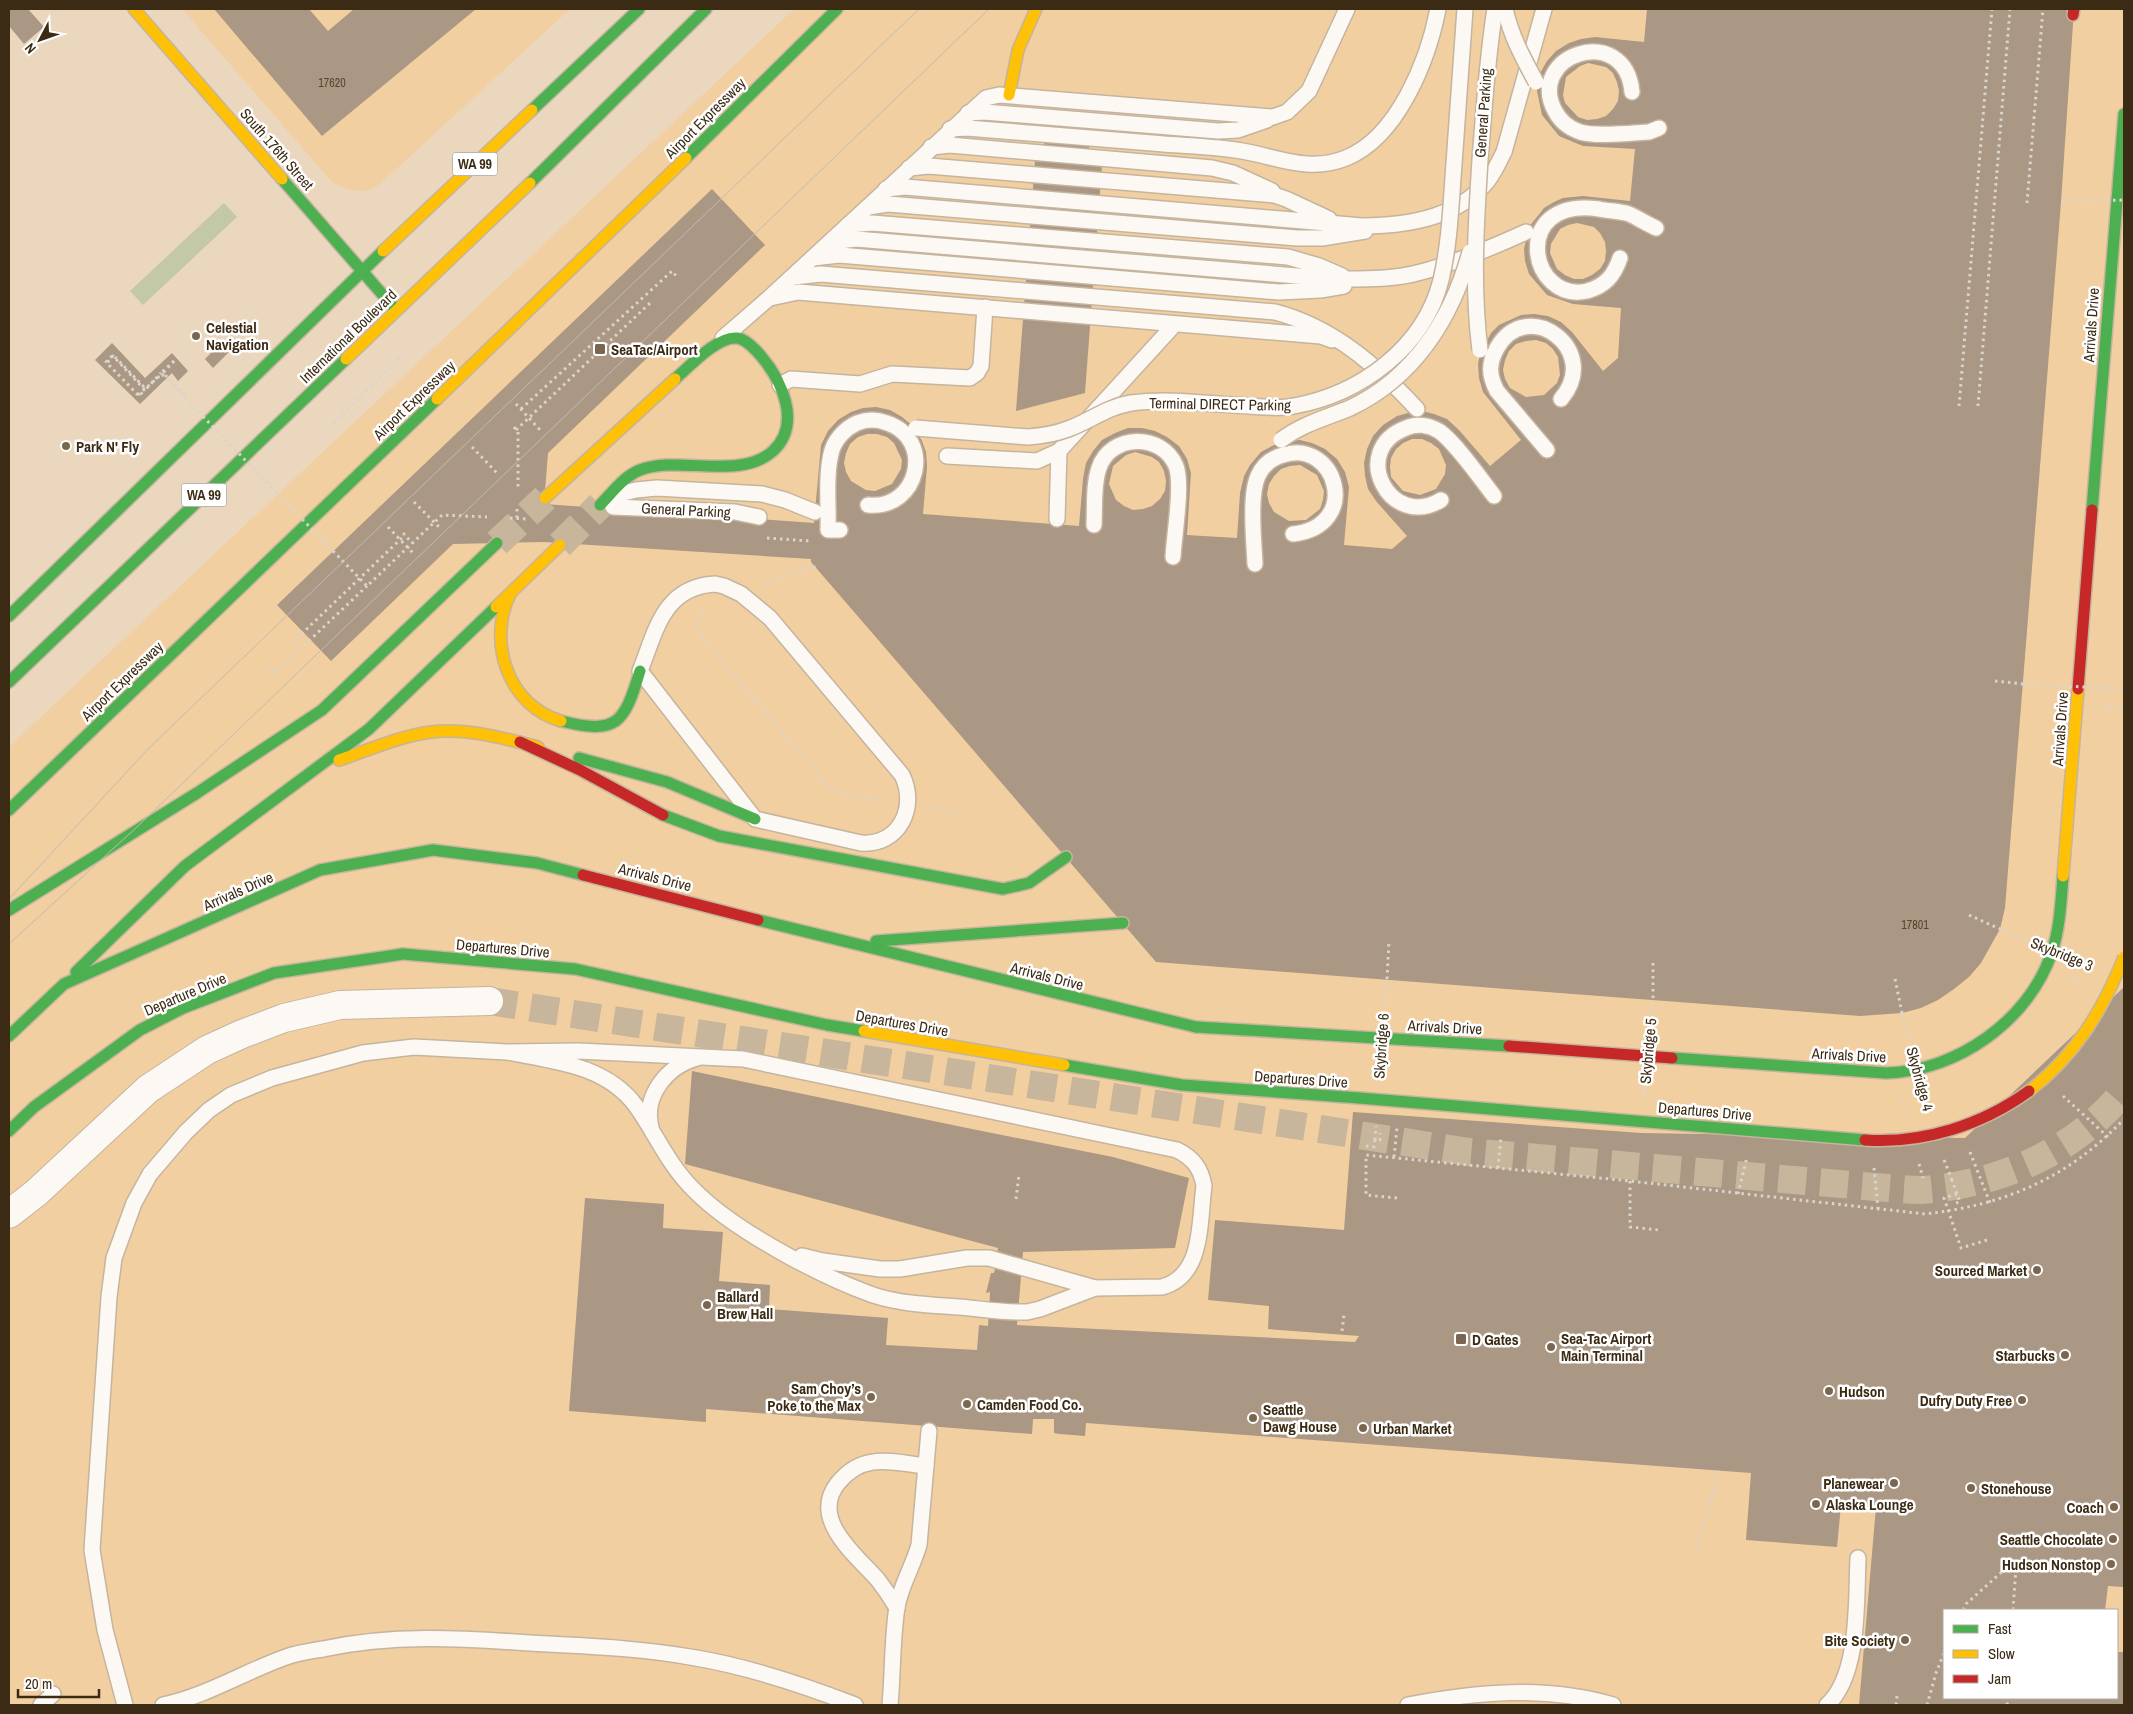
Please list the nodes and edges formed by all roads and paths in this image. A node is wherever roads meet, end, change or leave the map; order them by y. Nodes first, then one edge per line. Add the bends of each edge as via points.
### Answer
1 (134, 9) edge
2 (639, 9) edge
3 (706, 9) edge
4 (837, 9) edge
5 (1036, 9) edge
6 (1347, 9) edge
7 (1438, 9) edge
8 (1465, 9) edge
9 (1495, 9) edge
10 (1505, 9) edge
11 (1544, 9) edge
12 (1992, 9) edge
13 (2010, 9) edge
14 (2043, 9) edge
15 (1536, 82) dead end
16 (1632, 92) dead end
17 (1009, 95) junction
18 (968, 113) junction
19 (2124, 114) edge
20 (1280, 115) junction
21 (1659, 128) dead end
22 (950, 129) junction
23 (1218, 131) junction
24 (931, 147) junction
25 (1291, 163) junction
26 (909, 168) junction
27 (886, 189) junction
28 (1286, 199) junction
29 (2124, 200) edge
30 (2061, 202) dead end
31 (2026, 203) dead end
32 (868, 206) junction
33 (1476, 218) junction
34 (1345, 224) junction
35 (1401, 224) junction
36 (848, 225) junction
37 (1656, 228) dead end
38 (1526, 232) dead end
39 (1231, 233) junction
40 (830, 242) junction
41 (813, 258) junction
42 (1620, 258) dead end
43 (1319, 266) junction
44 (362, 271) junction
45 (793, 276) junction
46 (677, 277) dead end
47 (1384, 278) junction
48 (1358, 279) junction
49 (1226, 287) junction
50 (769, 298) junction
51 (650, 303) dead end
52 (986, 307) junction
53 (396, 310) junction
54 (1174, 324) junction
55 (1318, 327) junction
56 (718, 343) junction
57 (1353, 350) junction
58 (1480, 350) dead end
59 (404, 354) dead end
60 (174, 361) dead end
61 (162, 373) junction
62 (780, 385) junction
63 (187, 396) dead end
64 (1561, 399) dead end
65 (516, 404) dead end
66 (1959, 406) dead end
67 (1978, 406) dead end
68 (1418, 409) dead end
69 (521, 410) junction
70 (530, 416) junction
71 (333, 423) dead end
72 (916, 428) dead end
73 (541, 431) dead end
74 (1281, 440) dead end
75 (472, 447) dead end
76 (1547, 450) dead end
77 (1059, 451) junction
78 (947, 456) dead end
79 (497, 473) dead end
80 (1494, 496) dead end
81 (545, 498) tunnel mouth
82 (1440, 500) dead end
83 (414, 502) dead end
84 (606, 505) junction
85 (868, 505) dead end
86 (815, 512) dead end
87 (489, 517) dead end
88 (759, 517) dead end
89 (508, 518) dead end
90 (1056, 519) dead end
91 (1094, 525) dead end
92 (388, 527) dead end
93 (440, 528) dead end
94 (840, 530) dead end
95 (1293, 534) dead end
96 (399, 541) junction
97 (412, 543) junction
98 (496, 543) tunnel mouth
99 (561, 545) tunnel mouth
100 (414, 553) dead end
101 (548, 556) joint
102 (1173, 557) dead end
103 (1255, 564) dead end
104 (816, 567) dead end
105 (367, 586) junction
106 (514, 589) junction
107 (742, 594) junction
108 (9, 616) edge
109 (292, 643) dead end
110 (267, 666) dead end
111 (640, 671) junction
112 (1995, 681) dead end
113 (9, 682) edge
114 (2124, 689) edge
115 (520, 742) junction
116 (321, 766) junction
117 (908, 804) junction
118 (9, 810) edge
119 (956, 812) dead end
120 (755, 819) junction
121 (1066, 857) dead end
122 (9, 910) edge
123 (1969, 915) dead end
124 (1123, 924) dead end
125 (1389, 941) dead end
126 (849, 943) junction
127 (404, 954) joint
128 (2124, 957) edge
129 (1653, 963) dead end
130 (2098, 969) dead end
131 (1895, 979) dead end
132 (64, 984) junction
133 (490, 1001) tunnel mouth
134 (9, 1036) edge
135 (507, 1052) junction
136 (708, 1057) junction
137 (1379, 1075) dead end
138 (2060, 1093) dead end
139 (1644, 1104) dead end
140 (1930, 1118) dead end
141 (2124, 1119) edge
142 (1961, 1127) junction
143 (9, 1131) edge
144 (1502, 1132) dead end
145 (1380, 1133) dead end
146 (653, 1134) junction
147 (2108, 1137) junction
148 (1366, 1146) dead end
149 (1749, 1149) dead end
150 (1942, 1155) dead end
151 (1873, 1160) dead end
152 (1498, 1168) junction
153 (1019, 1175) dead end
154 (1957, 1179) dead end
155 (1952, 1180) junction
156 (1630, 1181) junction
157 (1738, 1194) junction
158 (1957, 1194) junction
159 (1397, 1198) dead end
160 (1016, 1199) dead end
161 (1956, 1203) dead end
162 (1990, 1203) junction
163 (1878, 1209) junction
164 (1949, 1211) junction
165 (9, 1214) edge
166 (1660, 1230) dead end
167 (762, 1240) junction
168 (1986, 1240) dead end
169 (1095, 1288) junction
170 (1344, 1315) dead end
171 (1342, 1331) dead end
172 (929, 1431) dead end
173 (926, 1466) junction
174 (1720, 1471) dead end
175 (1696, 1548) dead end
176 (1858, 1558) dead end
177 (2064, 1560) dead end
178 (2016, 1567) junction
179 (897, 1608) junction
180 (1964, 1609) edge
181 (2013, 1609) edge
182 (1943, 1656) edge
183 (53, 1694) dead end
184 (1896, 1696) dead end
185 (41, 1705) edge
186 (126, 1705) edge
187 (163, 1705) edge
188 (855, 1705) edge
189 (890, 1705) edge
190 (1408, 1705) edge
191 (1613, 1705) edge
192 (1827, 1705) edge
193 (1896, 1705) edge
194 (1927, 1705) edge

1 - 44 main road, South 176th Street
2 - 44 main road, WA 99
3 - 53 main road, International Boulevard / WA 99
4 - 118 main road, Airport Expressway via 571,271
5 - 17 main road via 1014,64
6 - 20 lane via 1308,91
7 - 25 lane via 1426,52 1412,85 1379,134 1346,158 1319,165
8 - 72 lane, Terminal DIRECT Parking, bridge via 1449,234 1441,281 1424,320 1385,366 1349,388 1292,407 1162,402 1130,404 1099,413 1070,428 1028,437
9 - 33 lane, General Parking, bridge via 1487,58
10 - 15 lane, bridge via 1517,46
11 - 35 lane via 1504,152 1486,184 1456,208
12 - 66 path
13 - 67 path
14 - 31 path
16 - 21 lane via 1626,71 1618,60 1593,51 1580,52 1558,66 1550,91 1558,117 1569,127 1582,132 1649,132
17 - 18 lane via 992,95
17 - 20 lane via 1256,117
18 - 22 lane
18 - 23 lane via 993,112
19 - 126 main road, Arrivals Drive via 2060,925 2045,969 2031,993 1988,1038 1948,1060 1896,1072 1196,1027
20 - 23 lane via 1246,128
22 - 24 lane
22 - 25 lane via 1242,151
23 - 25 lane via 1234,134
24 - 26 lane
24 - 28 lane via 950,145 1212,168 1233,173
26 - 27 lane
26 - 28 lane via 938,166 1274,195
27 - 32 lane
27 - 34 lane via 915,188
28 - 34 lane
29 - 30 path, bridge
32 - 36 lane
32 - 39 lane via 888,204
33 - 58 lane, bridge via 1476,305
33 - 74 lane, bridge via 1457,292 1438,328 1411,364 1366,399 1312,421
34 - 35 lane
35 - 39 lane via 1315,238
36 - 40 lane
36 - 43 lane via 872,223 1288,257
37 - 42 lane via 1627,214 1585,207 1570,208 1557,213 1539,236 1540,264 1552,282 1570,291 1583,292 1607,281 1616,271
38 - 47 lane via 1421,272
39 - 43 lane via 1270,243
40 - 41 lane
40 - 48 lane via 856,239 1333,280
41 - 45 lane
41 - 49 lane via 840,255
43 - 48 lane
44 - 53 main road, South 176th Street
44 - 108 main road, WA 99
45 - 50 lane
45 - 55 lane via 821,274 1275,312
46 - 69 path via 672,271
47 - 48 lane
47 - 49 lane via 1298,292
49 - 55 lane via 1281,304
50 - 52 lane via 798,292
50 - 56 lane
51 - 70 path
52 - 54 lane
52 - 62 lane via 981,366 970,378 892,374 860,384 791,379
53 - 113 main road, International Boulevard / WA 99
54 - 57 lane via 1321,336
54 - 77 lane
55 - 57 lane
56 - 62 main road via 736,338 752,346
56 - 81 main road
57 - 68 lane
59 - 71 path
60 - 61 path, bridge
61 - 61 path, bridge via 146,389 113,355 106,362 139,396 145,390 113,356 107,362 138,395
61 - 63 path
61 - 105 path, bridge
62 - 84 main road via 788,422 781,442 767,456 749,464 663,466 640,470 619,485
64 - 76 lane via 1574,373 1563,340 1535,326 1507,335 1490,363 1493,384
65 - 69 path
69 - 70 path
70 - 73 path
70 - 89 path via 515,429 518,432 517,518
75 - 79 path
77 - 78 lane via 1037,461
77 - 90 lane
80 - 82 lane via 1437,430 1424,425 1397,431 1386,440 1378,459 1380,480 1386,492 1408,506 1422,507
83 - 93 path
84 - 86 lane via 636,490 676,489 762,494
84 - 88 lane, General Parking via 735,512
85 - 94 lane via 890,503 902,495 915,472 913,446 905,434 894,425 879,420 864,420 851,426 839,436 832,449 828,530
87 - 97 path via 442,516
91 - 102 lane via 1096,482 1106,455 1116,446 1130,441 1158,446 1169,454 1179,479
92 - 96 path
95 - 103 lane via 1306,533 1327,519 1334,507 1336,494 1334,480 1327,468 1310,456 1290,453 1276,457 1258,476 1254,490
96 - 97 path via 404,534
96 - 100 path
96 - 109 path
97 - 105 path
98 - 122 main road via 322,710 197,793
99 - 101 lane
101 - 106 main road
104 - 107 path via 803,569
105 - 110 path via 274,674
106 - 111 main road via 501,612 501,646 515,688 534,709 559,721 607,727 624,712
106 - 116 main road via 369,729
107 - 111 lane via 715,584 680,594 662,617
107 - 117 lane via 770,618 902,775 909,794
107 - 117 path via 702,611 696,630 832,789 846,795
111 - 120 lane
112 - 114 path, bridge
115 - 116 main road via 470,732 442,731 417,735
115 - 120 main road via 667,782
115 - 121 main road via 658,814 689,828 728,838 1003,889 1028,884
116 - 132 main road via 185,866
117 - 119 path
117 - 120 lane via 902,823 894,832 884,839 867,843
123 - 130 path, Skybridge 3, bridge
124 - 126 main road
125 - 137 path, Skybridge 6, bridge
126 - 132 main road, Arrivals Drive via 537,863 433,850 320,870
127 - 142 main road, Departures Drive, bridge via 575,969 827,1025 1182,1085 1884,1141 1923,1137
127 - 143 main road, Departure Drive via 359,958 274,973 184,1008 116,1046 34,1107
128 - 142 main road, Departures Drive, bridge via 2114,987 2093,1024 2067,1058 2028,1092 2000,1110
129 - 139 path, Skybridge 5, bridge
131 - 140 path, Skybridge 4, bridge
132 - 134 main road, Arrivals Drive
133 - 165 street via 340,1005 284,1018 242,1034 207,1050 148,1089
135 - 136 lane via 578,1051
135 - 146 lane via 571,1064 611,1083 624,1092
135 - 186 lane via 414,1047 363,1053 272,1078 231,1095 209,1110 150,1174 134,1203 114,1258 92,1550 105,1630
136 - 146 lane via 683,1062 660,1083 649,1107
136 - 169 lane via 743,1059 1177,1150 1187,1155 1202,1174 1204,1186 1195,1255 1190,1267 1173,1284 1162,1287
138 - 147 path
141 - 147 path
142 - 162 path
144 - 152 path
145 - 148 path via 1380,1140 1375,1140 1374,1148
146 - 167 lane via 694,1191 716,1210
147 - 162 path via 2064,1169 2032,1187
149 - 157 path
150 - 155 path
151 - 163 path
152 - 156 path
152 - 159 path via 1366,1155 1366,1195
153 - 160 path
154 - 155 path
155 - 158 path
156 - 157 path
156 - 166 path via 1630,1227
157 - 163 path
158 - 161 path via 1960,1202
158 - 164 path via 1944,1198
162 - 164 path
163 - 164 path via 1925,1214
164 - 168 path via 1962,1248
167 - 169 lane via 804,1256 880,1269 989,1258
167 - 169 lane via 832,1278 874,1296 916,1303 1027,1312
170 - 171 path
172 - 173 lane
173 - 179 lane via 919,1544
173 - 179 lane via 865,1463 849,1471 830,1497 830,1516 838,1536 888,1593
174 - 175 path
176 - 192 lane via 1850,1664 1840,1691
177 - 178 path
178 - 180 path via 2005,1569
178 - 181 path
179 - 189 lane
182 - 194 path
183 - 185 lane
184 - 193 path
187 - 188 lane via 186,1701 286,1657 376,1640 444,1637 632,1650 696,1658 799,1684
190 - 191 lane via 1464,1695 1508,1693 1556,1694

